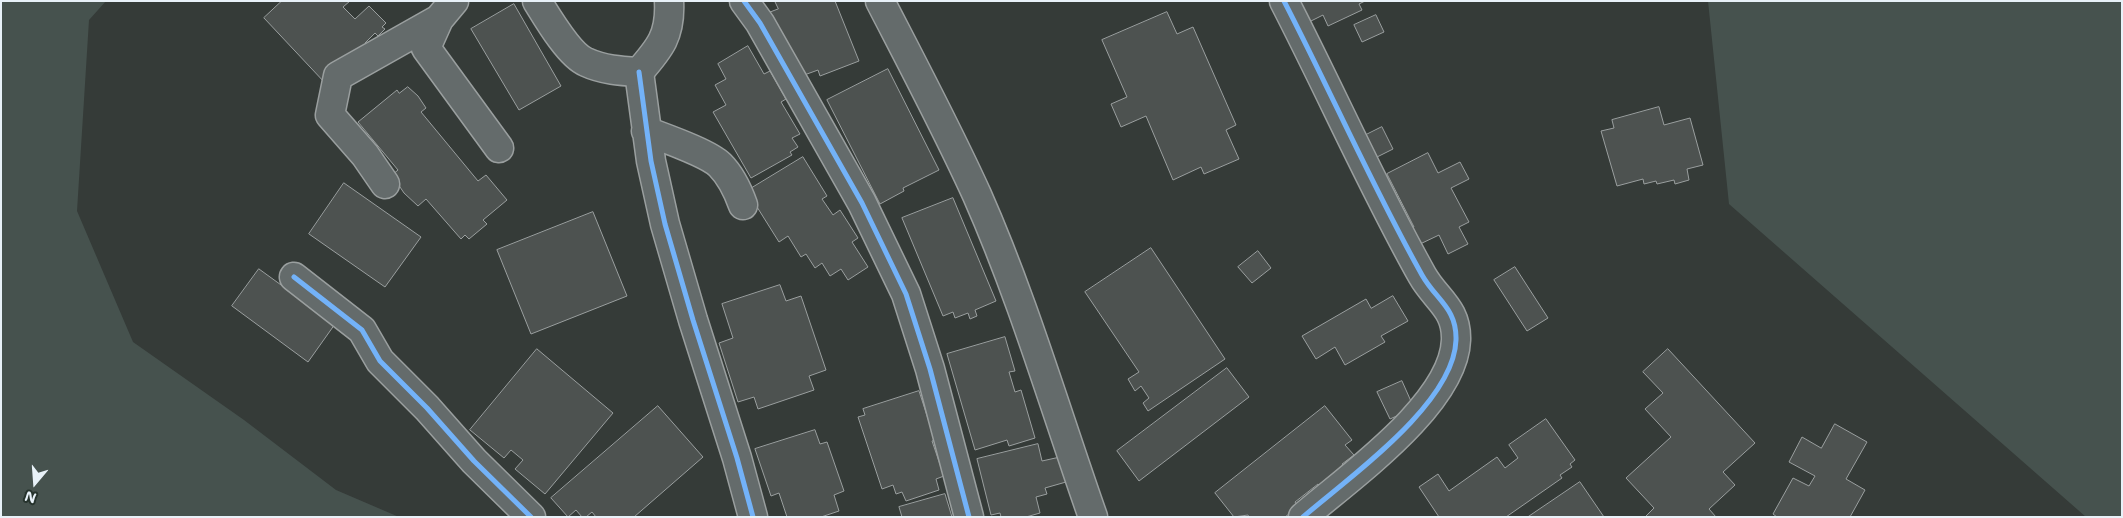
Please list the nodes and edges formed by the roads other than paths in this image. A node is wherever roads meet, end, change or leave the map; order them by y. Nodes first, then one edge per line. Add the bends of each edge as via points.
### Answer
1 (537, 1) edge
2 (669, 1) edge
3 (744, 1) edge
4 (880, 1) edge
5 (1284, 1) edge
6 (446, 10) edge
7 (639, 72) junction
8 (646, 131) junction
9 (499, 148) dead end
10 (385, 184) dead end
11 (743, 205) dead end
12 (294, 277) dead end
13 (532, 517) edge
14 (753, 517) edge
15 (969, 517) edge
16 (1093, 517) edge
17 (1303, 517) edge

1 - 7 street via 560,36 584,61 613,71
2 - 7 street via 667,29 661,46
3 - 15 street via 760,23 862,203 906,294
4 - 16 street via 977,196 1023,312
5 - 17 street via 1397,230 1427,284 1452,313 1456,341 1440,386 1414,420
6 - 9 street via 426,48
6 - 10 street via 338,76 330,115
7 - 8 street
8 - 11 street via 720,164 738,189
8 - 14 street via 665,224
12 - 13 street via 362,330 380,361

